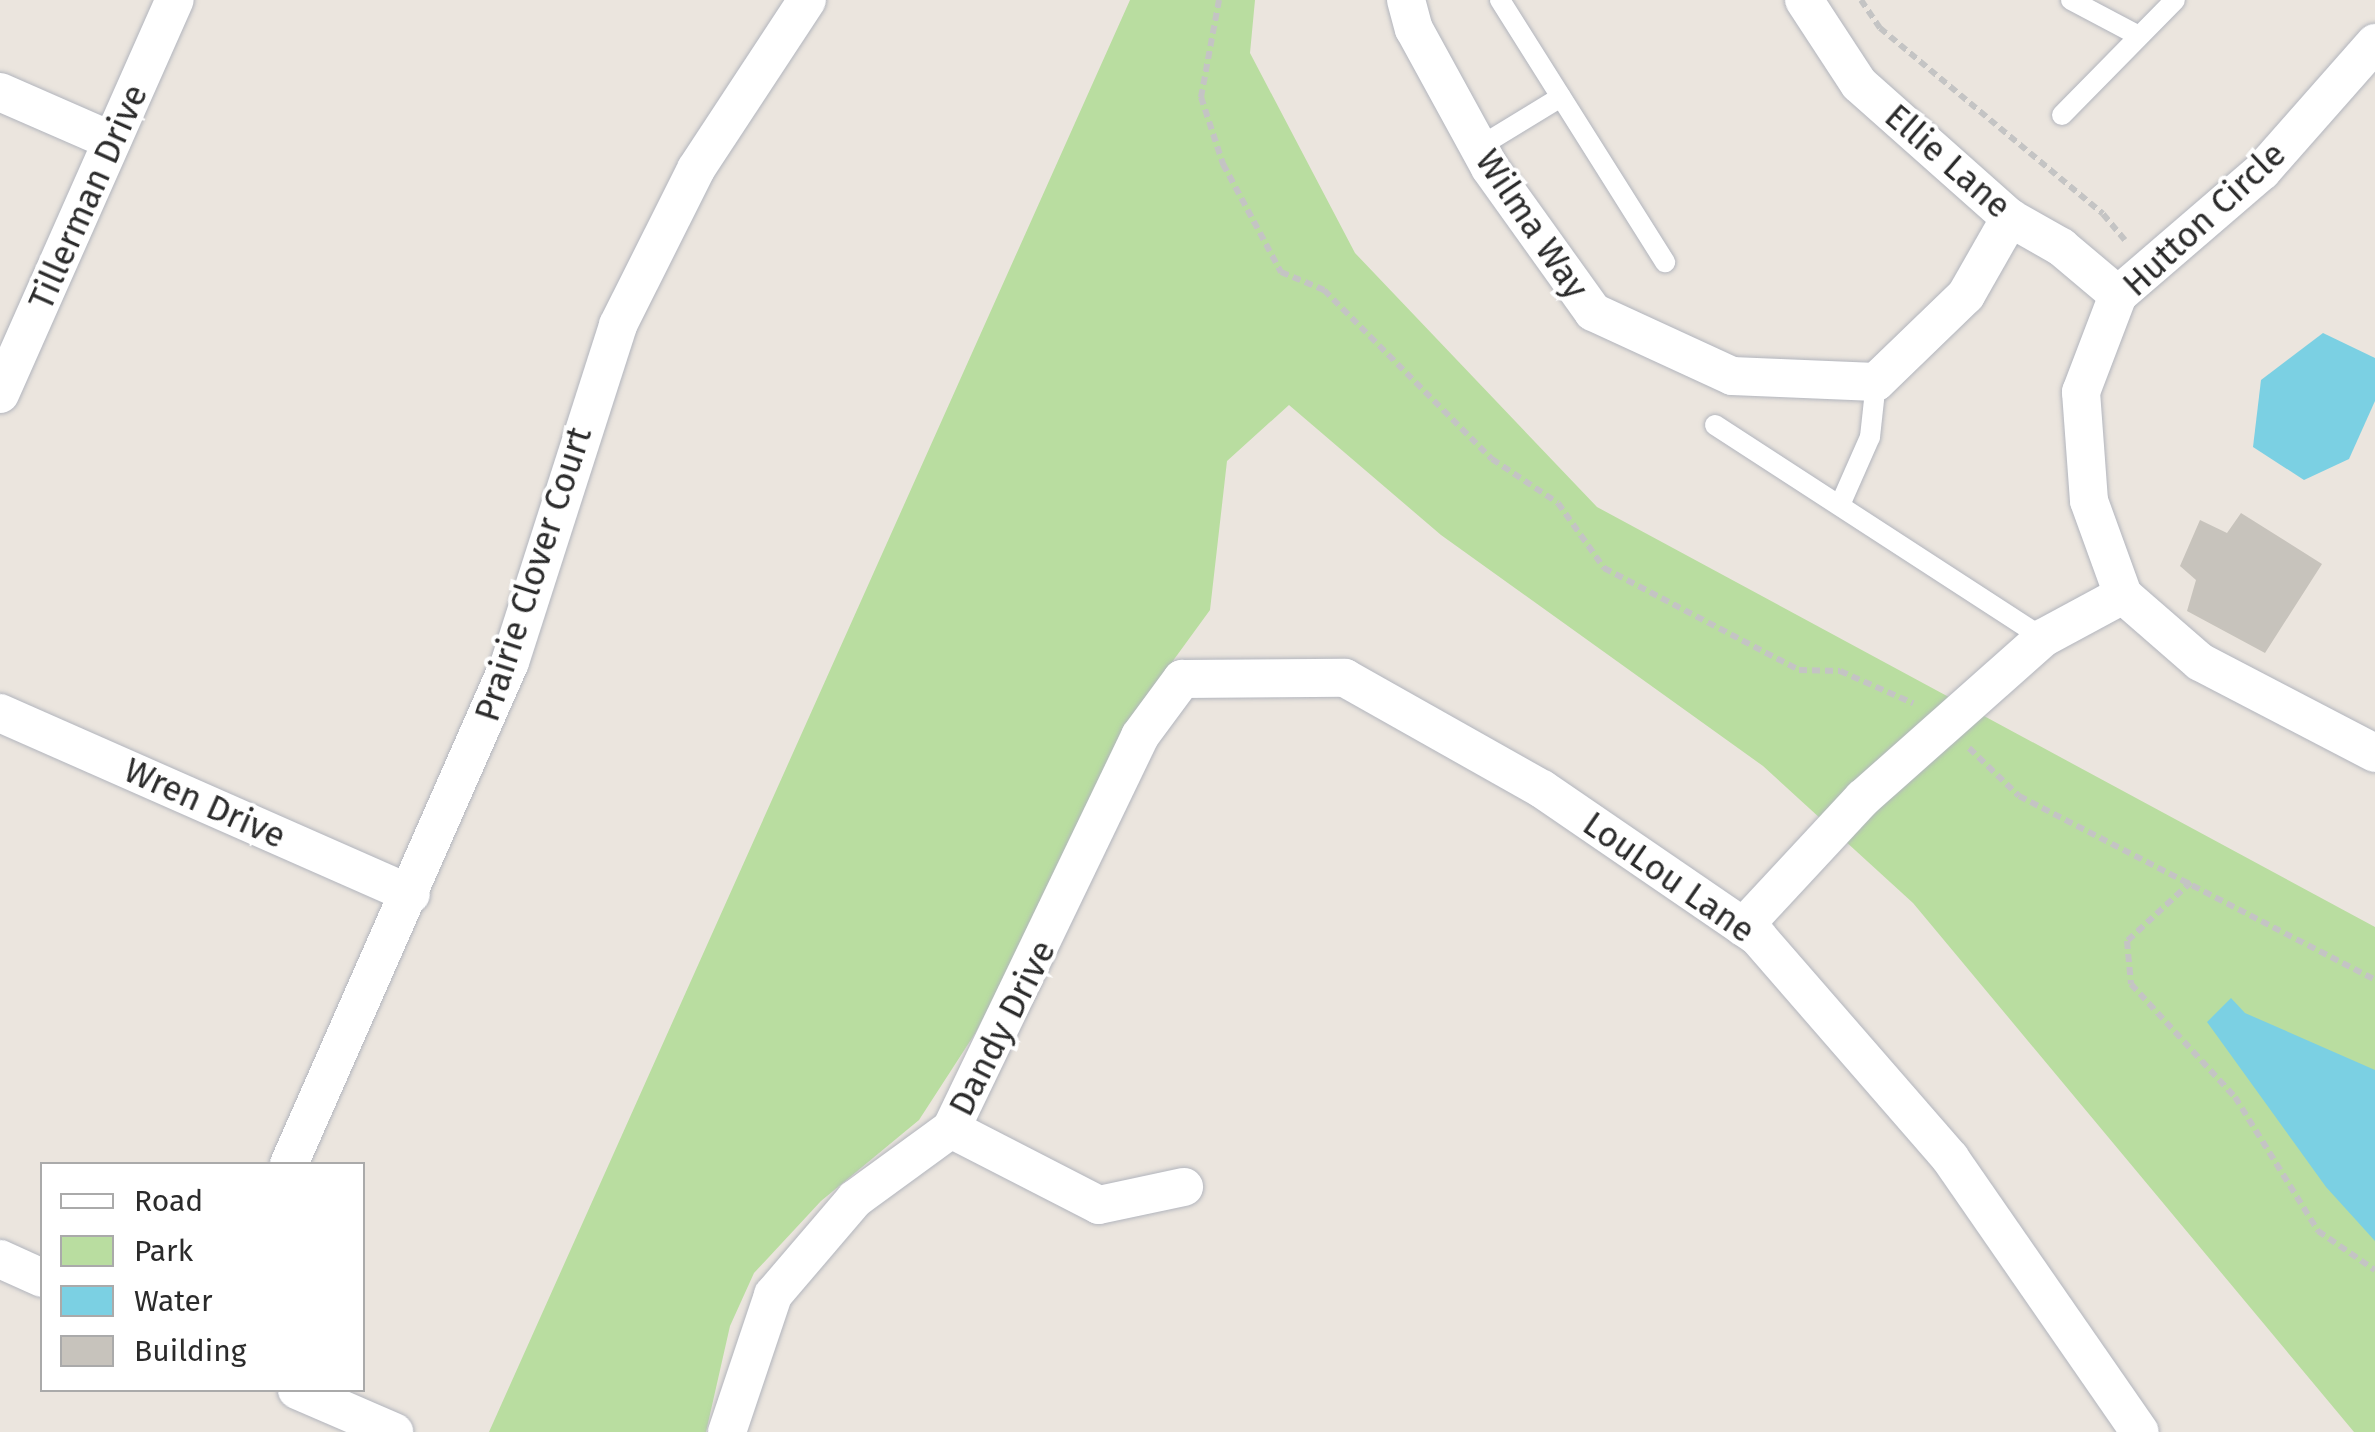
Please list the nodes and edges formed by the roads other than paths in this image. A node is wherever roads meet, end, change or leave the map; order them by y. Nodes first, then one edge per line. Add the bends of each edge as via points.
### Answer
1 (175, 0) edge
2 (808, 0) edge
3 (1406, 0) edge
4 (1500, 0) edge
5 (1804, 0) edge
6 (2070, 0) edge
7 (2175, 0) edge
8 (2138, 36) junction
9 (2375, 43) edge
10 (0, 92) edge
11 (1561, 97) junction
12 (2062, 114) dead end
13 (112, 141) junction
14 (1479, 147) junction
15 (2010, 218) junction
16 (1664, 262) dead end
17 (2118, 295) junction
18 (1876, 382) junction
19 (0, 394) edge
20 (1715, 425) dead end
21 (1840, 504) junction
22 (2123, 595) junction
23 (2043, 638) junction
24 (0, 713) edge
25 (1140, 736) joint
26 (2375, 752) edge
27 (411, 894) junction
28 (1744, 927) junction
29 (951, 1129) junction
30 (290, 1162) edge
31 (1184, 1188) dead end
32 (0, 1259) edge
33 (40, 1277) edge
34 (303, 1392) edge
35 (394, 1432) edge
36 (728, 1432) edge
37 (2140, 1432) edge

1 - 13 street, Tillerman Drive
2 - 27 street, Prairie Clover Court via 696,169 618,324 510,662
3 - 14 street, Wilma Way via 1414,29
4 - 11 lane
5 - 15 street, Ellie Lane via 1860,84
6 - 8 lane
7 - 8 lane
8 - 12 lane
9 - 17 street, Hutton Circle via 2262,171
10 - 13 street
11 - 14 lane
11 - 16 lane
13 - 19 street, Tillerman Drive
14 - 18 street, Wilma Way via 1593,312 1732,376
15 - 17 street, Ellie Lane via 2061,247
15 - 18 street via 1966,295
17 - 22 street, Hutton Circle via 2081,392 2088,501
18 - 21 lane via 1870,437
20 - 21 lane
21 - 23 lane
22 - 23 street
22 - 26 street, Hutton Circle via 2200,662
23 - 28 street via 1863,798
24 - 27 street, Wren Drive
25 - 28 street, LouLou Lane via 1182,680 1345,678 1542,788
25 - 29 street, Dandy Drive
27 - 30 street, Prairie Clover Court
28 - 37 street, LouLou Lane via 1950,1158
29 - 31 street via 1100,1206
29 - 36 street, Dandy Drive via 856,1199 773,1295
32 - 33 street
34 - 35 street

